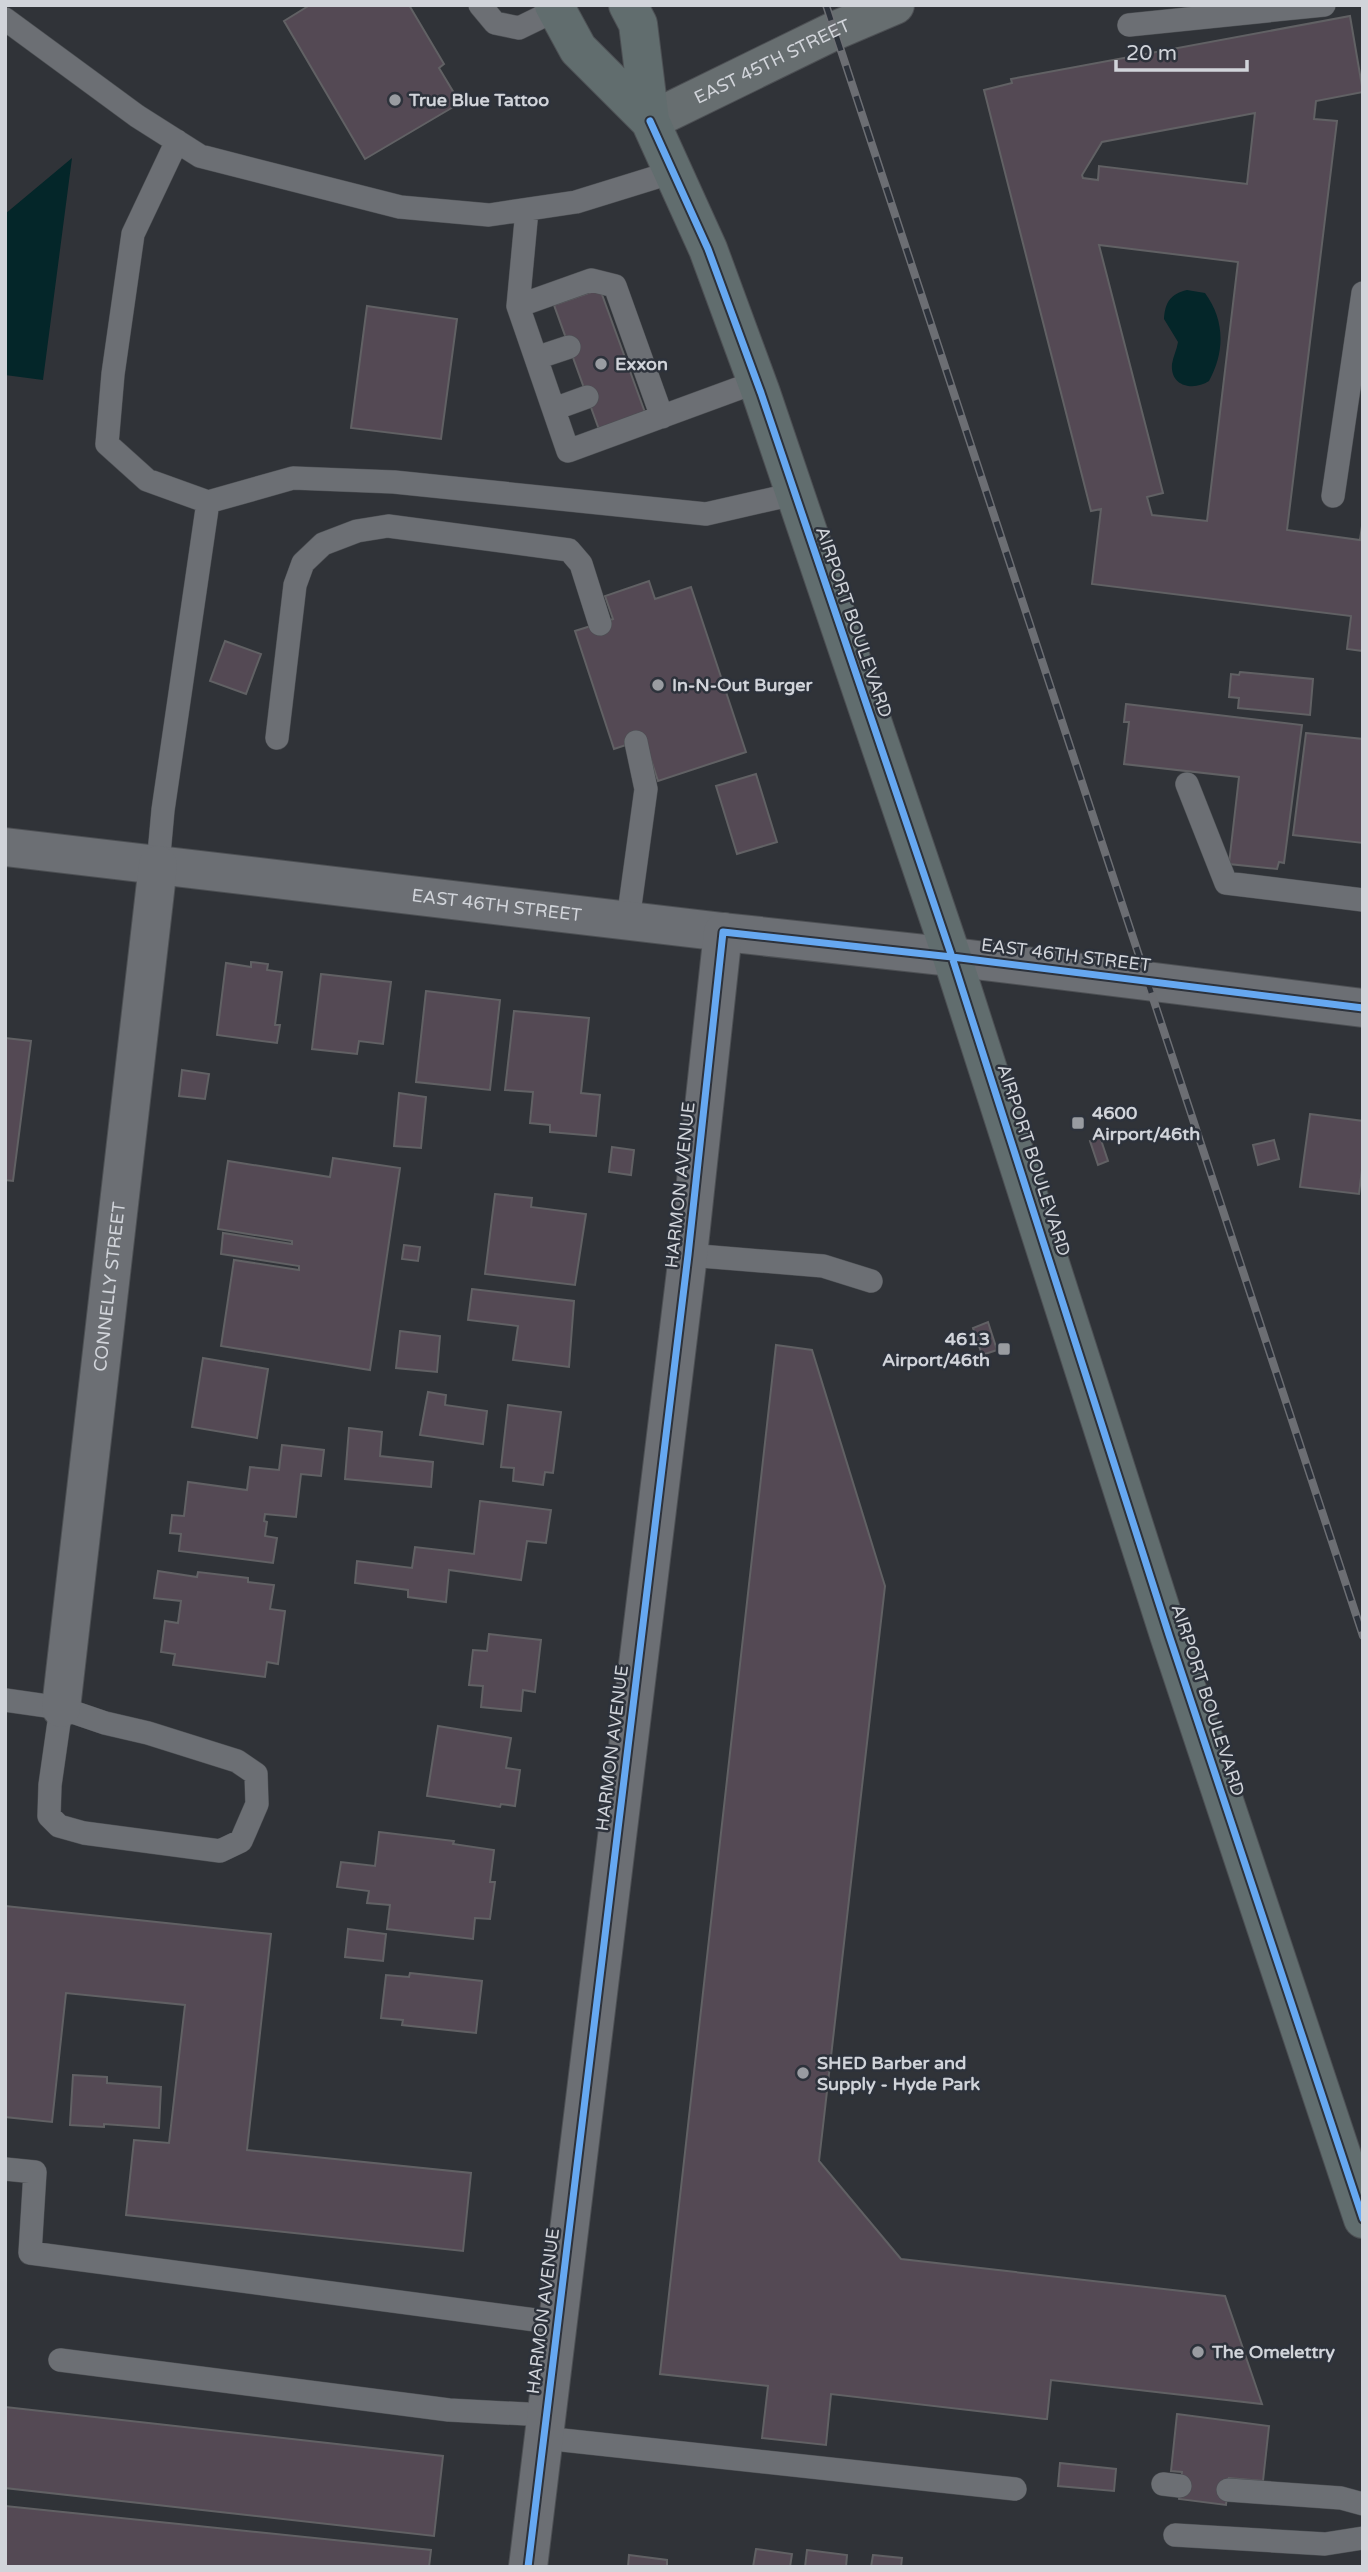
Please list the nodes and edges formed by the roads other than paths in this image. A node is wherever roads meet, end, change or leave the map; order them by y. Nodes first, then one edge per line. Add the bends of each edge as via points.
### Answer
1 (480, 5) edge
2 (628, 5) edge
3 (895, 5) edge
4 (1324, 5) edge
5 (555, 8) edge
6 (5, 19) edge
7 (1129, 25) dead end
8 (650, 121) junction
9 (177, 141) junction
10 (673, 172) junction
11 (527, 210) junction
12 (1363, 293) edge
13 (518, 306) junction
14 (569, 346) dead end
15 (536, 358) junction
16 (756, 382) junction
17 (587, 397) dead end
18 (554, 409) junction
19 (662, 416) junction
20 (794, 494) junction
21 (1333, 496) dead end
22 (208, 502) junction
23 (600, 624) dead end
24 (277, 738) dead end
25 (636, 742) dead end
26 (1187, 784) dead end
27 (5, 847) edge
28 (158, 865) junction
29 (1363, 900) edge
30 (628, 920) junction
31 (723, 932) junction
32 (952, 957) junction
33 (1363, 1008) edge
34 (688, 1255) junction
35 (871, 1282) dead end
36 (5, 1700) edge
37 (61, 1709) junction
38 (5, 2169) edge
39 (1363, 2219) edge
40 (558, 2323) junction
41 (60, 2360) dead end
42 (545, 2426) junction
43 (1014, 2489) dead end
44 (1228, 2490) dead end
45 (1363, 2504) edge
46 (1175, 2535) dead end
47 (1363, 2538) edge
48 (528, 2567) edge

1 - 5 lane via 495,23 519,28
2 - 8 main road, AIRPORT BOULEVARD via 638,24
3 - 8 main road, EAST 45TH STREET
4 - 7 lane
5 - 8 main road, AIRPORT BOULEVARD via 578,49
6 - 9 lane
8 - 10 main road, AIRPORT BOULEVARD
9 - 11 lane via 200,156 400,207 489,215
9 - 22 lane via 133,234 107,444 147,480
10 - 11 lane via 576,202
10 - 16 main road, AIRPORT BOULEVARD via 708,249
11 - 13 lane
12 - 21 lane
13 - 15 lane
13 - 19 lane via 591,280 615,286 622,327 641,378
14 - 15 lane
15 - 18 lane
16 - 19 lane
16 - 20 main road, AIRPORT BOULEVARD
17 - 18 lane
18 - 19 lane via 568,451
20 - 22 lane via 706,514 394,482 293,478
20 - 32 main road, AIRPORT BOULEVARD
22 - 28 lane
23 - 24 lane via 581,564 569,550 388,526 357,531 323,544 303,563 295,584
25 - 30 lane via 646,789
26 - 29 lane via 1226,883
27 - 28 street, EAST 46TH STREET
28 - 30 street, EAST 46TH STREET
28 - 37 street, CONNELLY STREET
30 - 31 street, EAST 46TH STREET
31 - 32 street, EAST 46TH STREET
31 - 34 street, HARMON AVENUE
32 - 33 street, EAST 46TH STREET
32 - 39 main road, AIRPORT BOULEVARD via 1169,1635
34 - 35 lane via 822,1266
34 - 40 street, HARMON AVENUE
36 - 37 lane
37 - 37 lane via 49,1816 60,1826 220,1851 242,1841 257,1804 256,1774 237,1761
38 - 40 lane via 35,2172 30,2253
40 - 42 street, HARMON AVENUE
41 - 42 lane
42 - 43 lane
42 - 48 street, HARMON AVENUE
44 - 45 lane via 1341,2498
46 - 47 lane via 1325,2544

